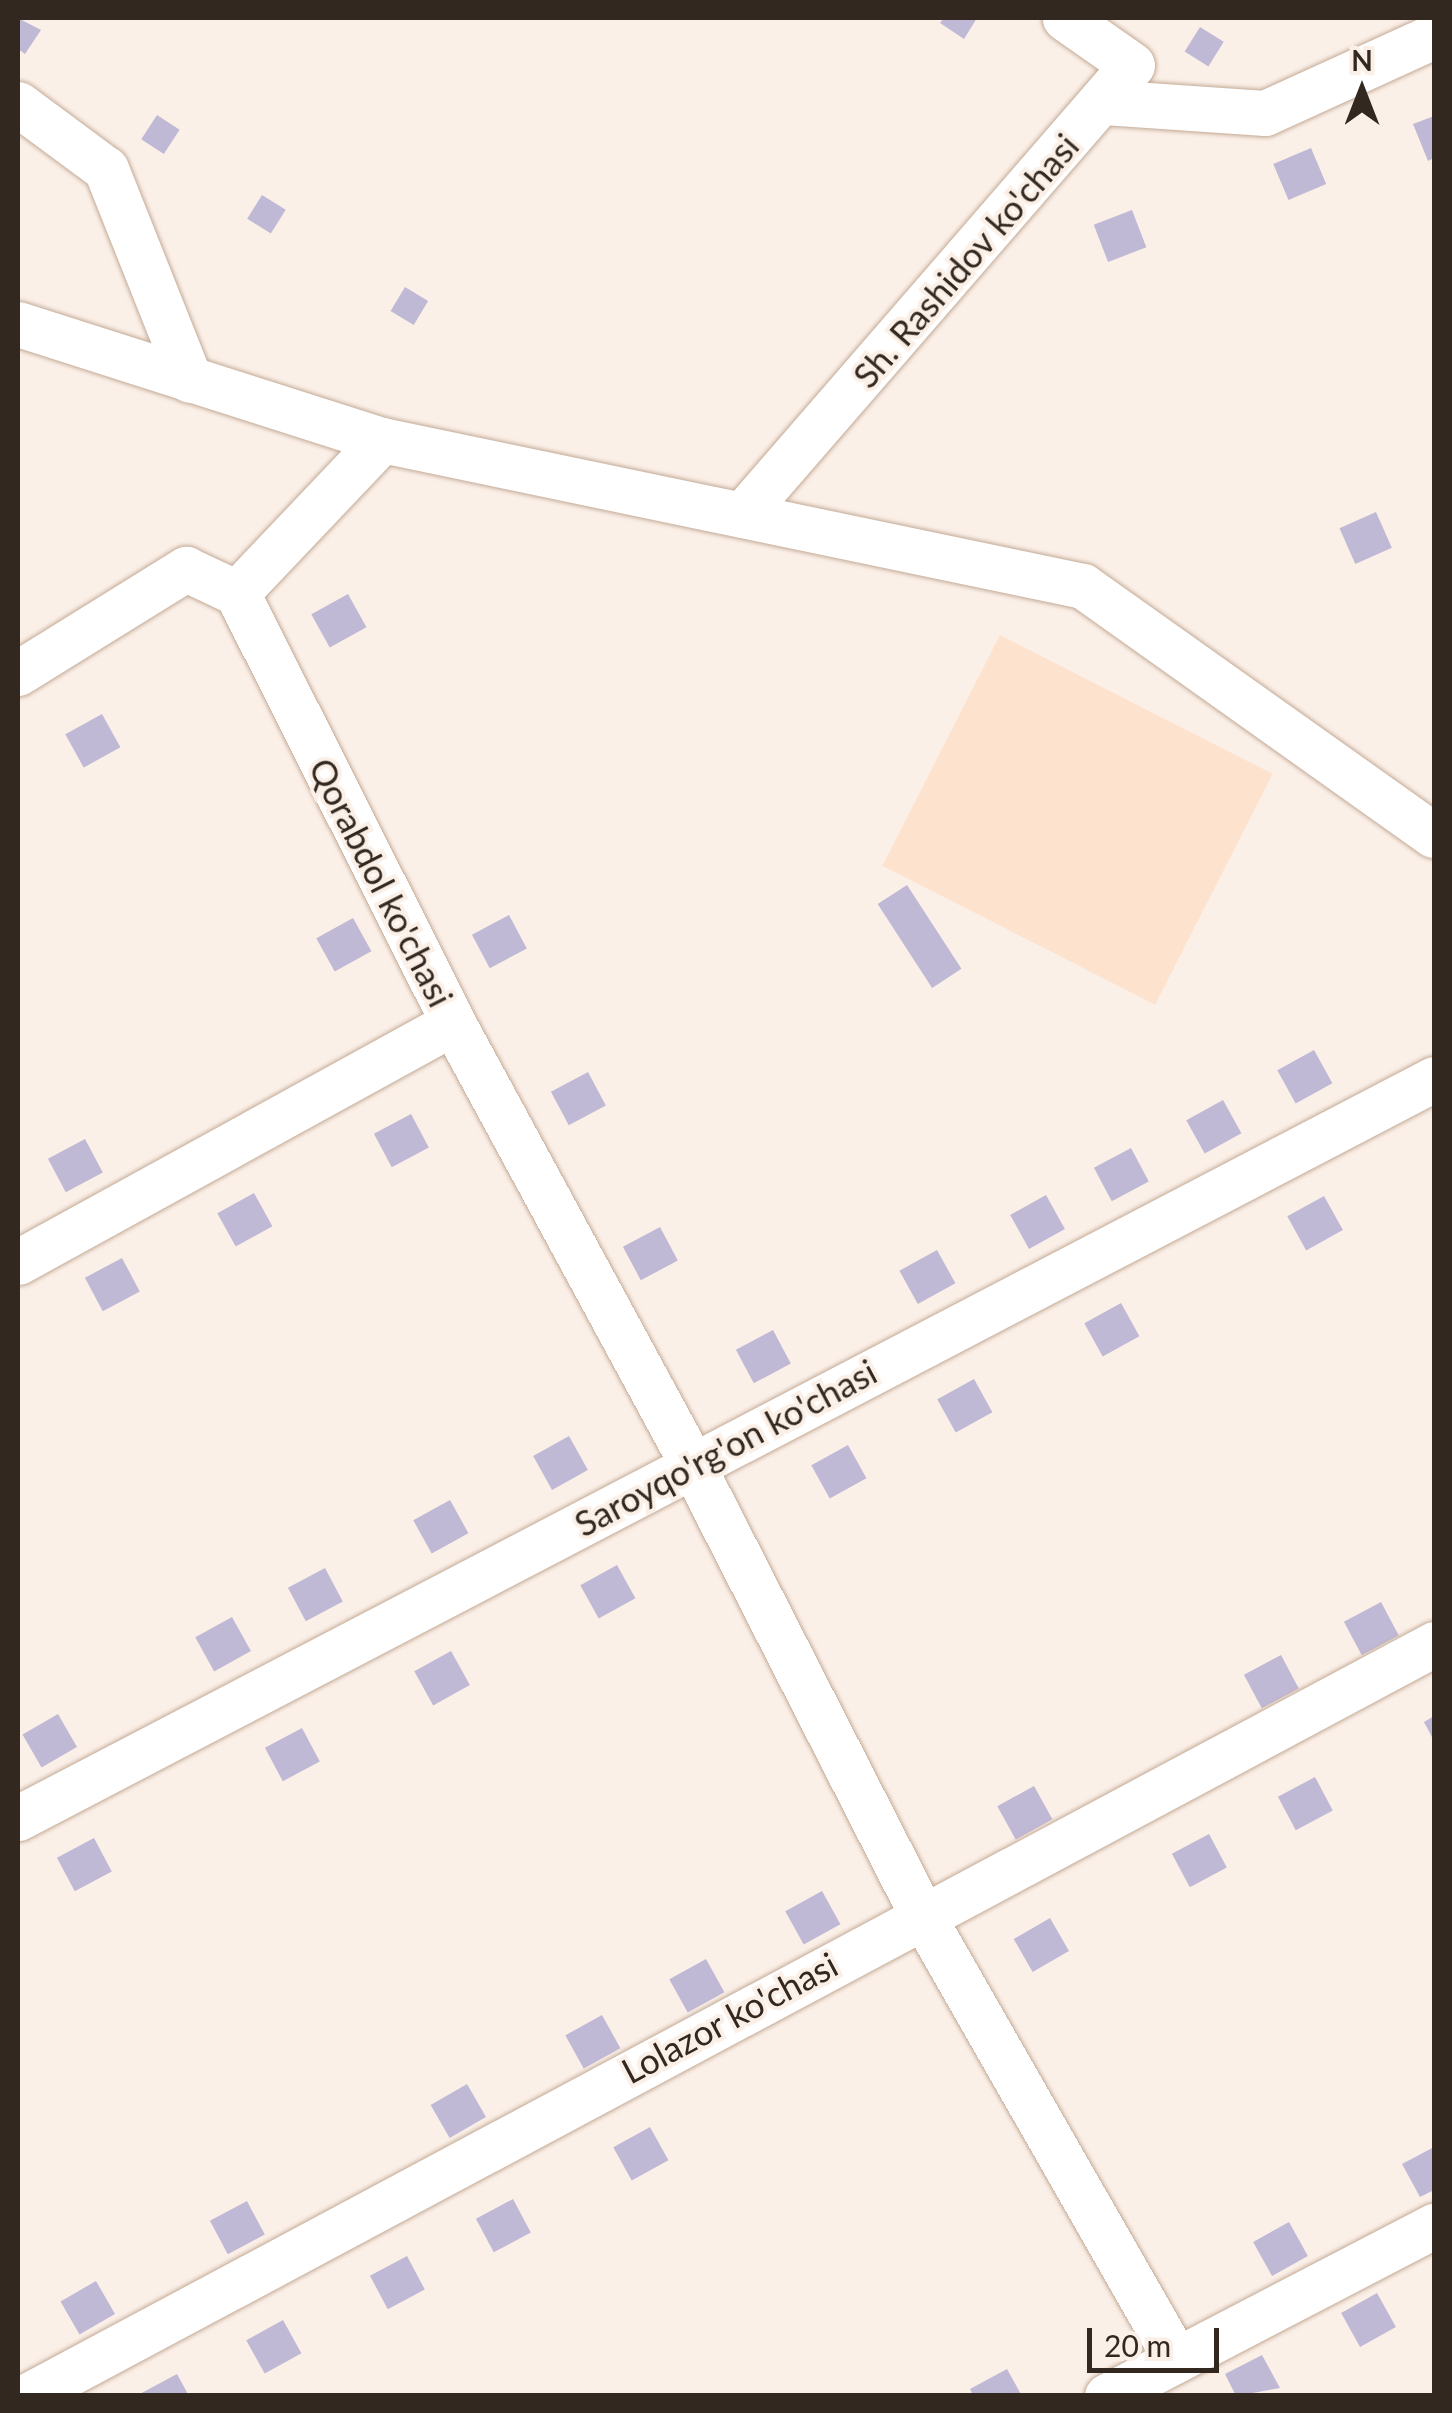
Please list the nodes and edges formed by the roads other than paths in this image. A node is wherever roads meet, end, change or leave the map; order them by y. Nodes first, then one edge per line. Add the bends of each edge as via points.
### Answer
1 (1065, 18) edge
2 (1434, 36) edge
3 (1104, 102) junction
4 (18, 104) edge
5 (18, 324) edge
6 (190, 380) junction
7 (382, 440) junction
8 (742, 515) junction
9 (237, 593) junction
10 (18, 672) edge
11 (1434, 835) edge
12 (453, 1022) junction
13 (1434, 1079) edge
14 (18, 1262) edge
15 (692, 1464) junction
16 (1434, 1644) edge
17 (18, 1818) edge
18 (921, 1913) junction
19 (1434, 2226) edge
20 (1176, 2359) junction
21 (27, 2396) edge
22 (1106, 2396) edge

1 - 3 street, Sh. Rashidov ko'chasi via 1132,65
2 - 3 street via 1265,114
3 - 8 street, Sh. Rashidov ko'chasi
4 - 6 street via 106,169
5 - 6 street
6 - 7 street
7 - 8 street
7 - 9 street
8 - 11 street via 1083,586
9 - 10 street via 186,569
9 - 12 street, Qorabdol ko'chasi
12 - 14 street, Qorabdol ko'chasi
12 - 15 street
13 - 15 street, Saroyqo'rg'on ko'chasi
15 - 17 street, Saroyqo'rg'on ko'chasi
15 - 18 street
16 - 18 street, Lolazor ko'chasi
18 - 20 street
18 - 21 street, Lolazor ko'chasi
19 - 20 street
20 - 22 street

